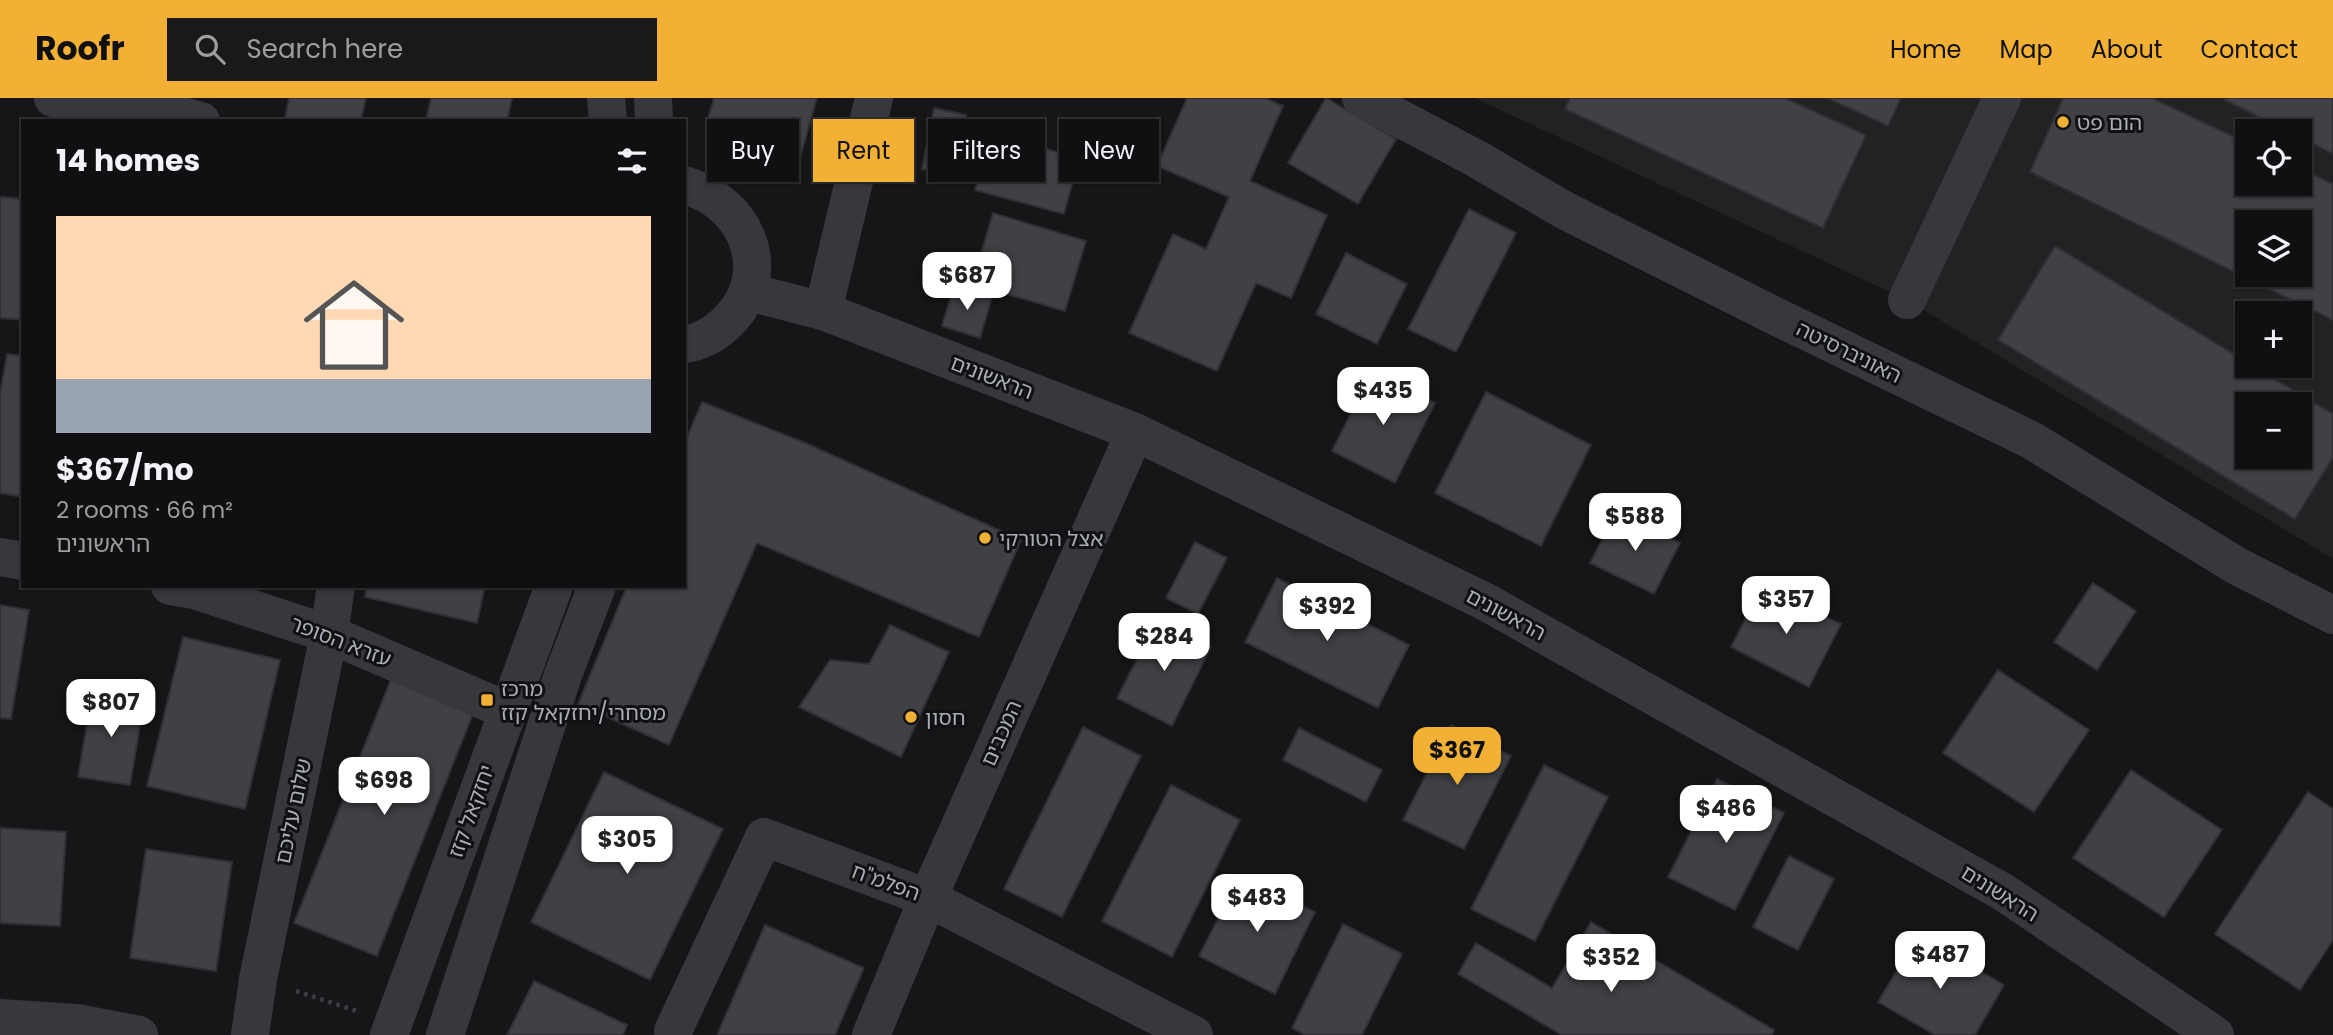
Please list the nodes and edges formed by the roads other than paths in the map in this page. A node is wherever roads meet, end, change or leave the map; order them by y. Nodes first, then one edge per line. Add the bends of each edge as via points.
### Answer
1 (53, 98) edge
2 (606, 98) edge
3 (653, 98) edge
4 (874, 98) edge
5 (1361, 98) edge
6 (2002, 98) edge
7 (194, 119) edge
8 (608, 119) edge
9 (654, 119) edge
10 (686, 186) edge
11 (748, 292) junction
12 (1907, 300) dead end
13 (823, 311) junction
14 (686, 348) edge
15 (1135, 432) junction
16 (0, 557) edge
17 (21, 561) edge
18 (182, 588) edge
19 (336, 588) edge
20 (553, 588) edge
21 (596, 588) edge
22 (2333, 615) edge
23 (329, 634) junction
24 (508, 710) junction
25 (928, 898) junction
26 (0, 1018) edge
27 (391, 1029) edge
28 (673, 1031) dead end
29 (139, 1035) edge
30 (250, 1035) edge
31 (445, 1035) edge
32 (871, 1035) edge
33 (1194, 1035) edge
34 (2215, 1035) edge

1 - 7 street via 139,104
2 - 8 street
3 - 9 street
4 - 13 street
5 - 22 street, האוניברסיטה via 1564,210 2031,440 2237,566
6 - 12 street
10 - 11 street via 712,195 734,213 748,237 753,264
11 - 13 street, הראשונים
11 - 14 street via 735,316 714,334
13 - 15 street, הראשונים
15 - 25 street, המכבים
15 - 34 street, הראשונים via 1484,601 2003,892
16 - 17 street
18 - 23 street, עזרא הסופר
19 - 23 street, שלום עליכם
20 - 24 street, יחזקאל קזז
21 - 31 street, יחזקאל קזז via 563,675
23 - 24 street, עזרא הסופר
23 - 30 street, שלום עליכם
24 - 27 street, יחזקאל קזז
25 - 28 street, הפלמ"ח via 764,837
25 - 32 street, המכבים
25 - 33 street, הפלמ"ח
26 - 29 street

